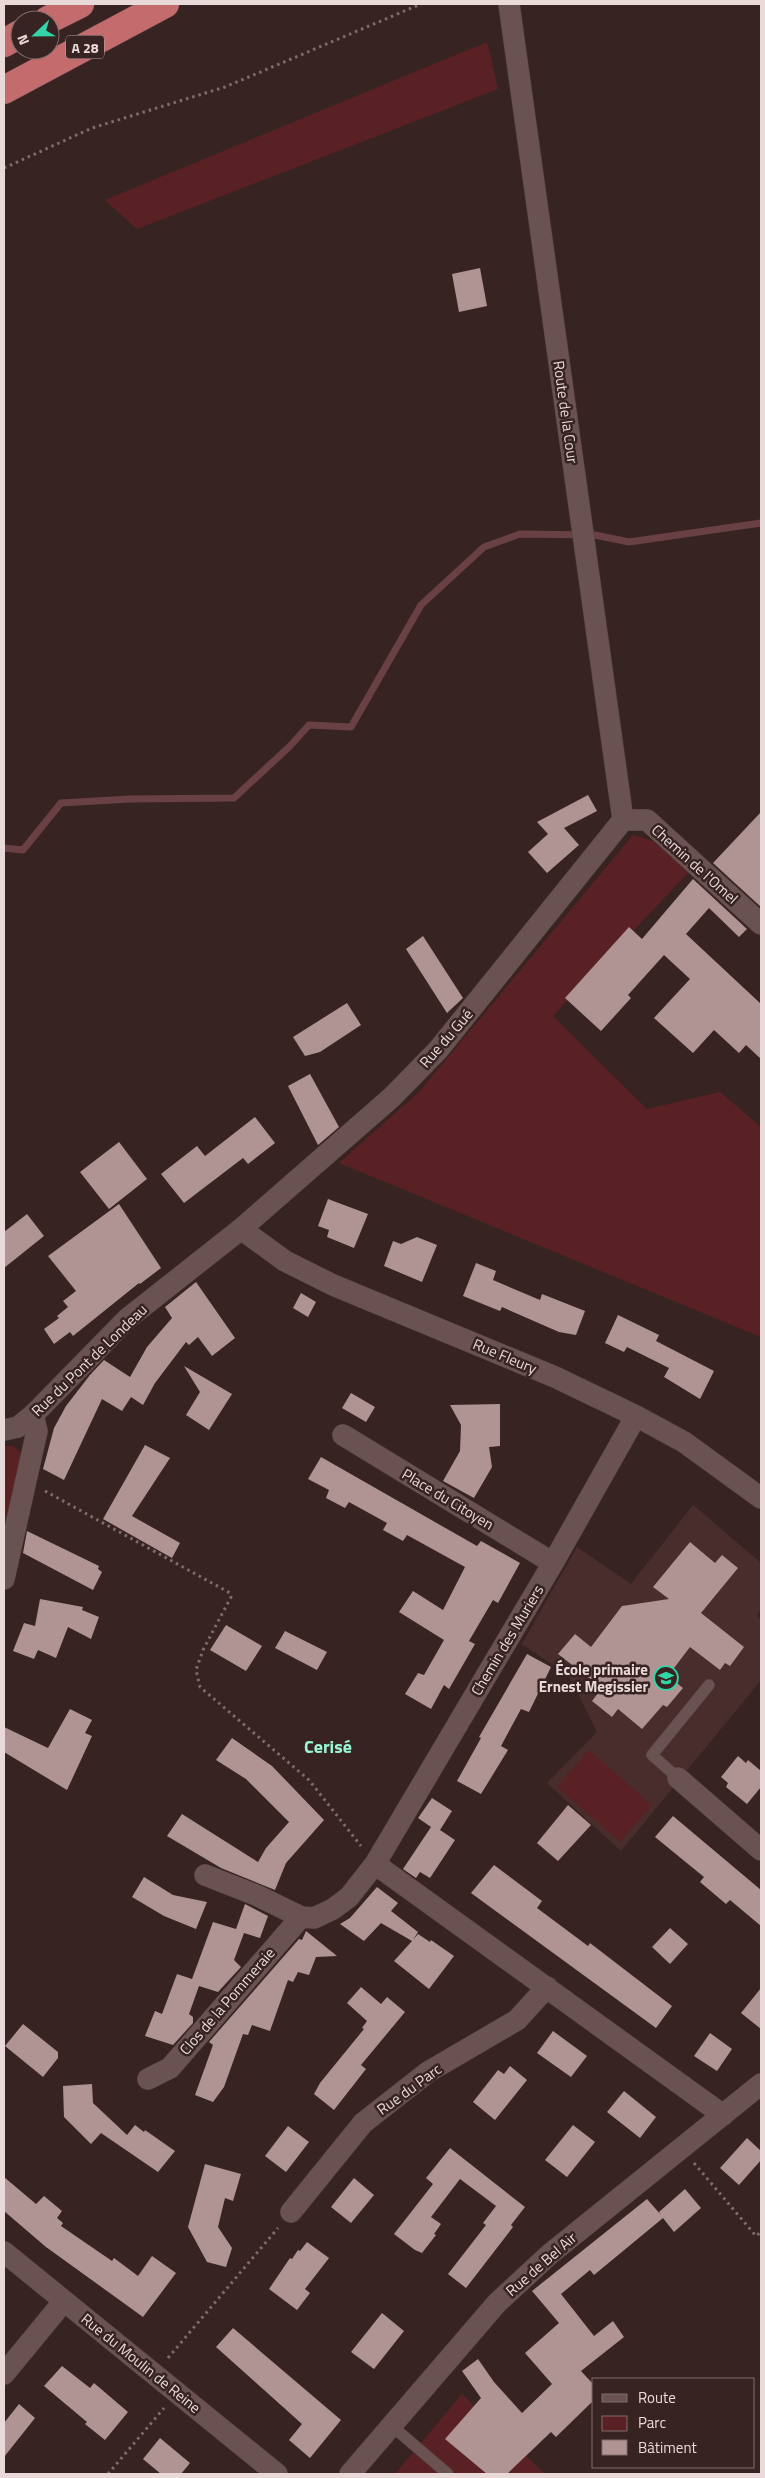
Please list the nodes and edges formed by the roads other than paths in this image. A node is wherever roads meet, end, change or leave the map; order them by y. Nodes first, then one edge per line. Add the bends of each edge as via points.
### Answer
1 (80, 4) edge
2 (166, 4) edge
3 (509, 4) edge
4 (60, 14) edge
5 (4, 90) edge
6 (623, 820) junction
7 (761, 924) edge
8 (241, 1229) junction
9 (33, 1415) junction
10 (636, 1416) junction
11 (4, 1430) edge
12 (342, 1435) dead end
13 (761, 1498) edge
14 (553, 1563) junction
15 (4, 1572) edge
16 (709, 1685) dead end
17 (678, 1778) joint
18 (759, 1843) edge
19 (375, 1864) junction
20 (205, 1875) dead end
21 (302, 1917) junction
22 (547, 1987) junction
23 (148, 2079) dead end
24 (761, 2084) edge
25 (723, 2115) junction
26 (291, 2212) road end
27 (4, 2252) edge
28 (64, 2301) junction
29 (4, 2374) edge
30 (392, 2426) junction
31 (277, 2474) edge
32 (350, 2474) edge
33 (448, 2474) edge

1 - 4 highway, A 28
2 - 5 highway, A 28
3 - 6 street, Route de la Cour
6 - 7 street, Chemin de l'Omel via 647,820
6 - 8 street, Rue du Gué via 438,1050 392,1097
8 - 9 street, Rue du Pont de Londeau via 127,1319
8 - 10 street, Rue Fleury via 284,1261 333,1285 555,1377
9 - 11 street, Rue du Pont de Londeau via 18,1427
9 - 15 street via 37,1431
10 - 13 street, Rue Fleury via 684,1442
10 - 14 street, Chemin des Muriers
12 - 14 street, Place du Citoyen
14 - 19 street, Chemin des Muriers
16 - 17 lane via 652,1755
17 - 18 street
19 - 21 street via 349,1897 333,1909 314,1918
19 - 22 street
20 - 21 street
21 - 23 street, Clos de la Pommeraie via 170,2068
22 - 25 street
22 - 26 street, Rue du Parc via 517,2020 428,2072 363,2123
24 - 25 street, Rue de Bel Air
25 - 30 street, Rue de Bel Air via 550,2254 497,2303
27 - 28 street, Rue du Moulin de Reine
28 - 29 street
28 - 31 street, Rue du Moulin de Reine
30 - 32 street, Rue de Bel Air
30 - 33 lane

